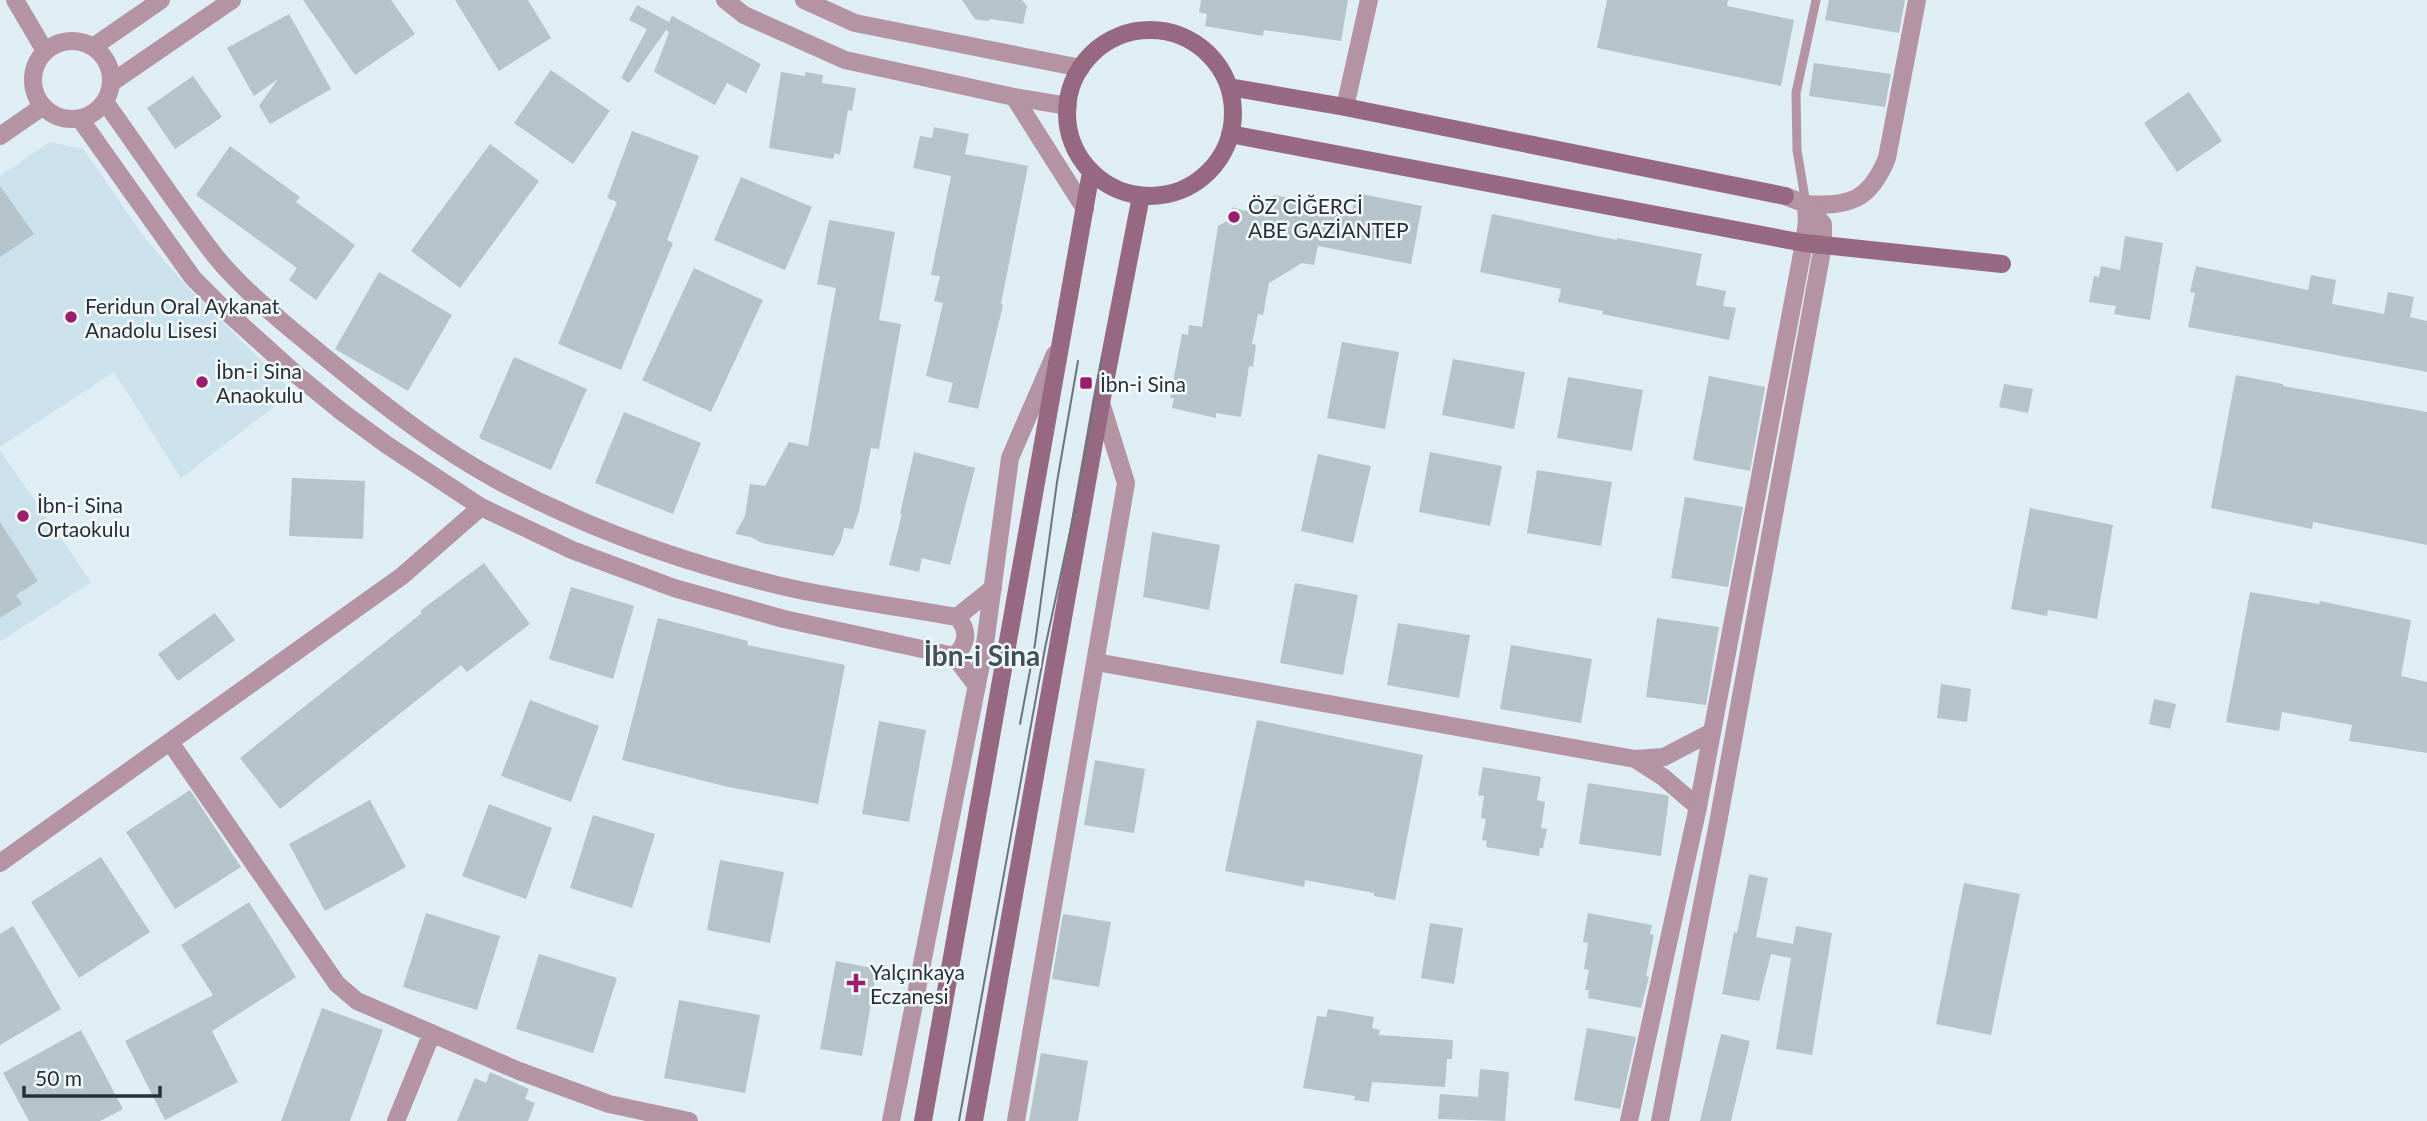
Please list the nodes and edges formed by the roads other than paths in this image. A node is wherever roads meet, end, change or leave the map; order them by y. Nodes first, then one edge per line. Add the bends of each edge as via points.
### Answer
1 (15, 0) edge
2 (161, 0) edge
3 (233, 0) edge
4 (725, 0) edge
5 (804, 0) edge
6 (1369, 0) edge
7 (1816, 0) edge
8 (1917, 0) edge
9 (93, 47) junction
10 (45, 51) junction
11 (1081, 68) junction
12 (111, 83) junction
13 (1228, 87) junction
14 (1014, 97) junction
15 (105, 102) junction
16 (1068, 106) junction
17 (42, 107) junction
18 (1345, 107) junction
19 (80, 119) junction
20 (1230, 134) junction
21 (0, 136) edge
22 (1091, 172) junction
23 (1785, 195) joint
24 (1141, 196) junction
25 (1806, 204) junction
26 (1085, 209) junction
27 (1804, 243) junction
28 (1823, 245) junction
29 (2002, 264) dead end
30 (1063, 335) junction
31 (1101, 403) junction
32 (481, 507) junction
33 (993, 588) junction
34 (957, 617) junction
35 (954, 656) junction
36 (1096, 662) junction
37 (977, 686) junction
38 (1712, 732) junction
39 (170, 742) junction
40 (1635, 759) junction
41 (1698, 807) junction
42 (0, 863) edge
43 (432, 1033) junction
44 (396, 1121) edge
45 (689, 1121) edge
46 (891, 1121) edge
47 (922, 1121) edge
48 (974, 1121) edge
49 (1016, 1121) edge
50 (1629, 1121) edge
51 (1660, 1121) edge

1 - 10 street
2 - 9 street
3 - 12 street
4 - 14 street via 744,15 845,60
5 - 11 street via 855,23
6 - 18 street
7 - 25 lane via 1796,93 1797,150
8 - 25 street via 1880,176 1870,189 1843,204
9 - 10 street via 74,41
9 - 12 street via 107,62
10 - 17 street via 33,79
11 - 13 main road via 1093,52 1115,37 1141,30 1168,32 1193,41 1214,60
11 - 16 main road
12 - 15 street
13 - 18 main road
13 - 20 main road via 1233,112
14 - 16 street
14 - 26 street
15 - 19 street
15 - 34 street via 217,258 249,290 361,387 496,480 631,539 737,574
16 - 22 main road via 1076,151
17 - 19 street via 60,118
17 - 21 street
18 - 23 main road
19 - 32 street via 193,278 227,312 342,412
20 - 24 main road via 1216,164 1195,183 1169,194
20 - 27 main road
22 - 24 main road via 1109,185
22 - 26 main road
23 - 25 street
24 - 31 main road
25 - 27 street
25 - 28 street via 1823,224
26 - 30 main road
27 - 28 main road
27 - 38 street
28 - 29 main road
28 - 51 street
30 - 33 street via 1010,458
30 - 47 main road
31 - 36 street via 1126,483
31 - 48 main road
32 - 35 street via 572,550 674,588 784,619
32 - 39 street via 402,576
33 - 34 street
33 - 37 street
34 - 35 street via 966,636
35 - 37 street
36 - 40 street
36 - 49 street
37 - 46 street
38 - 40 street via 1664,757
38 - 41 street
39 - 42 street
39 - 43 street via 337,984 357,1001
40 - 41 street
41 - 50 street
43 - 44 street
43 - 45 street via 609,1104

